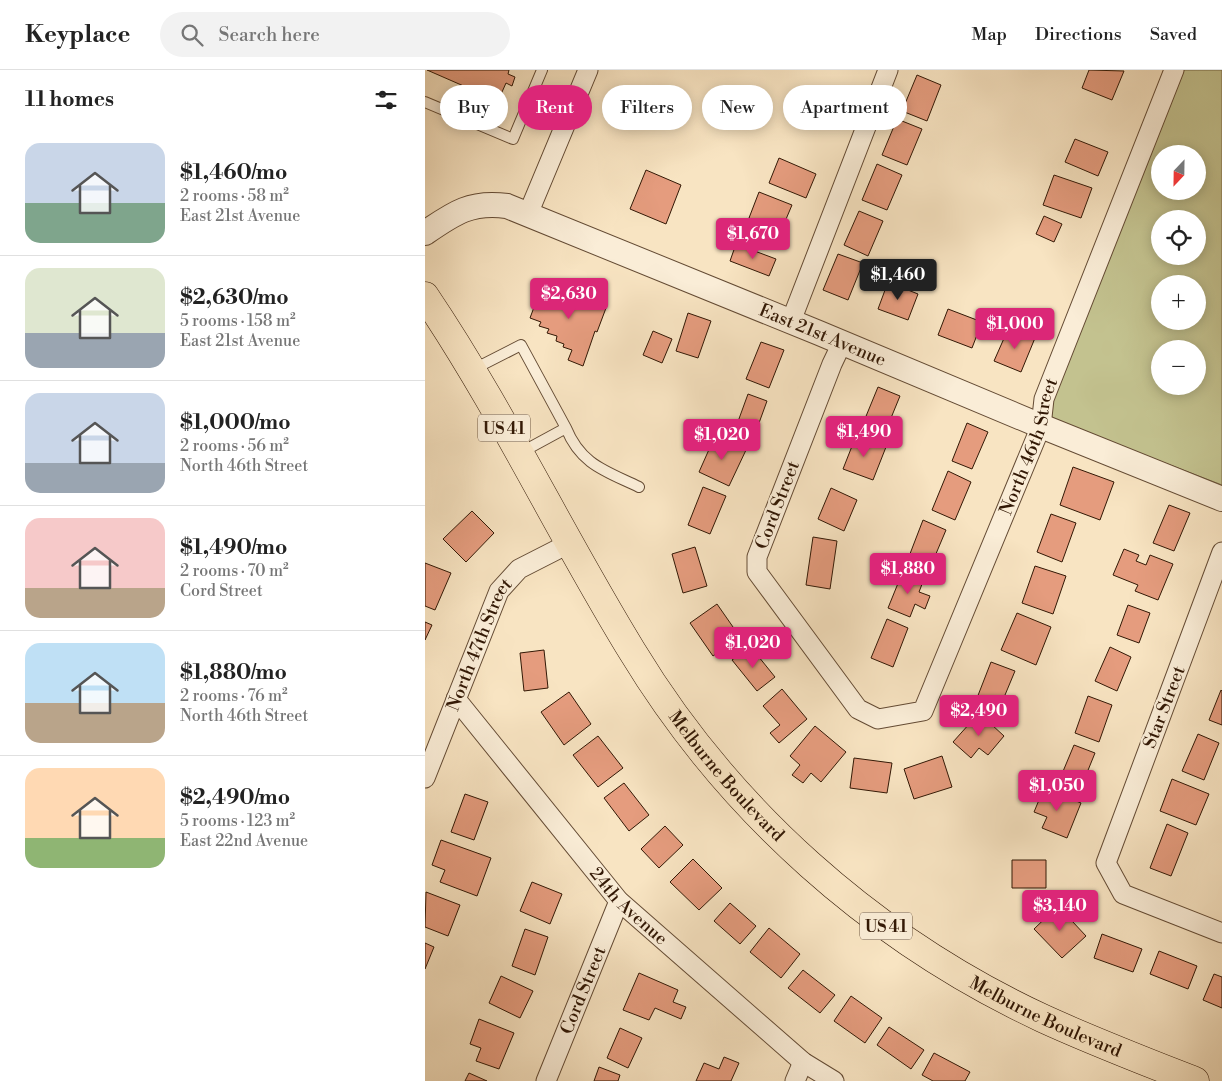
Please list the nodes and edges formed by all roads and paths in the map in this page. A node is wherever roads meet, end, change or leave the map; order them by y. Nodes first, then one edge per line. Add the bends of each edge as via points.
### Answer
1 (542, 70) edge
2 (588, 70) edge
3 (888, 70) edge
4 (1174, 70) edge
5 (425, 102) edge
6 (528, 214) junction
7 (425, 233) edge
8 (425, 296) edge
9 (791, 322) junction
10 (843, 342) junction
11 (471, 370) junction
12 (1041, 426) junction
13 (566, 428) junction
14 (519, 454) junction
15 (639, 488) dead end
16 (1222, 498) edge
17 (570, 543) junction
18 (1222, 552) edge
19 (456, 699) junction
20 (923, 711) joint
21 (425, 778) edge
22 (619, 901) junction
23 (1222, 933) edge
24 (803, 1062) junction
25 (546, 1081) edge
26 (795, 1081) edge
27 (834, 1081) edge
28 (1195, 1081) edge

1 - 5 lane via 513,139
2 - 6 street
3 - 9 street
4 - 12 street, North 46th Street via 1044,399
6 - 7 street, East 21st Avenue via 507,206 489,204 459,212
6 - 9 street, East 21st Avenue
8 - 11 main road, Melburne Boulevard / US 41
9 - 10 street, East 21st Avenue
10 - 12 street, East 21st Avenue
10 - 20 street, Cord Street via 757,557 757,572 858,709 878,719
11 - 13 lane via 521,345
11 - 14 main road, Melburne Boulevard / US 41
12 - 16 street, East 21st Avenue
12 - 20 street, North 46th Street
13 - 14 lane
13 - 15 lane via 572,442 590,463
14 - 17 main road, Melburne Boulevard / US 41
17 - 19 street, North 47th Street via 519,570 499,591
17 - 28 main road, Melburne Boulevard / US 41 via 632,651 684,727 746,802 812,867 882,924 965,977 1042,1018
18 - 23 street, Star Street via 1106,863 1123,894
19 - 21 street, North 47th Street
19 - 22 street, 24th Avenue
22 - 24 street, 24th Avenue
22 - 25 street, Cord Street
24 - 26 street
24 - 27 street, 24th Avenue

